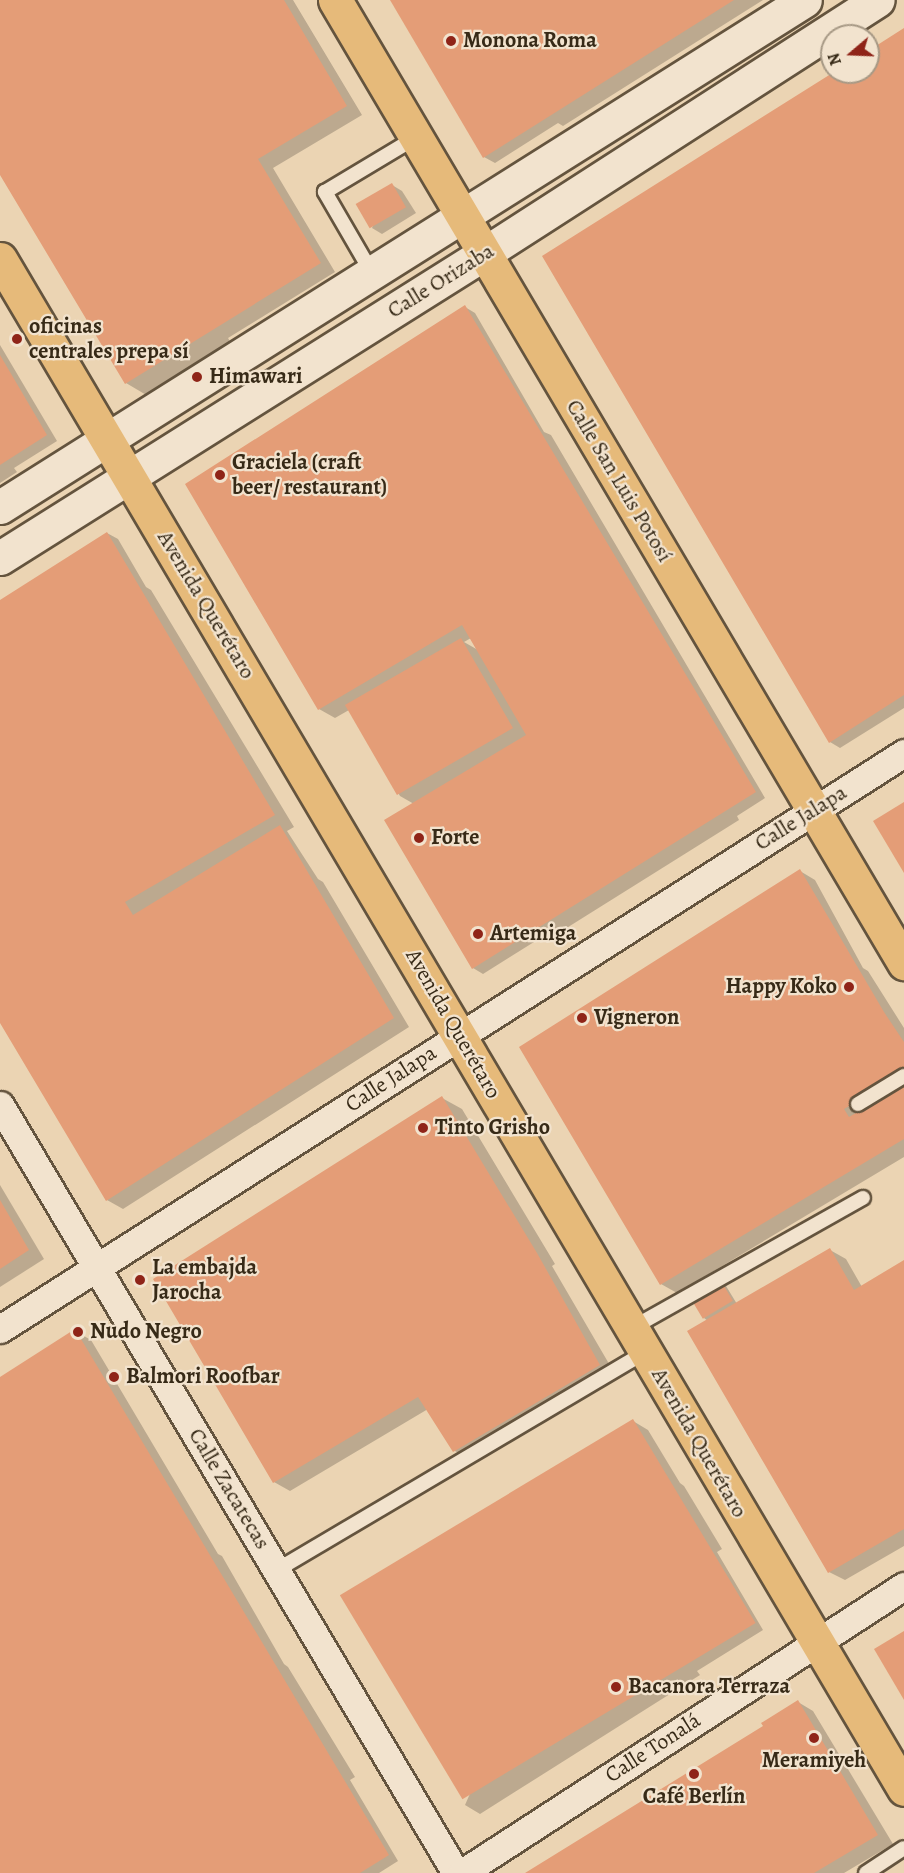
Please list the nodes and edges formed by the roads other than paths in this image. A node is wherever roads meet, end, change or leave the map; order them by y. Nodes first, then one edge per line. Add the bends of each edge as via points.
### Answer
1 (335, 0) edge
2 (805, 0) edge
3 (878, 0) edge
4 (415, 138) junction
5 (463, 217) junction
6 (485, 253) junction
7 (0, 259) edge
8 (372, 273) junction
9 (107, 439) junction
10 (131, 477) junction
11 (0, 507) edge
12 (0, 558) edge
13 (904, 753) edge
14 (814, 810) junction
15 (904, 963) edge
16 (459, 1035) junction
17 (904, 1076) edge
18 (858, 1104) dead end
19 (0, 1105) edge
20 (863, 1198) dead end
21 (97, 1267) junction
22 (0, 1329) edge
23 (639, 1340) junction
24 (277, 1570) junction
25 (904, 1586) edge
26 (816, 1642) junction
27 (904, 1789) edge
28 (904, 1848) edge
29 (456, 1873) edge
30 (462, 1873) edge
31 (866, 1873) edge

1 - 4 main road, Calle San Luis Potosí
2 - 5 street, Calle Orizaba
3 - 6 street, Calle Orizaba
4 - 5 main road, Calle San Luis Potosí
4 - 8 lane via 325,192
5 - 6 main road, Calle San Luis Potosí
5 - 8 street, Calle Orizaba
6 - 10 street, Calle Orizaba
6 - 14 main road, Calle San Luis Potosí
7 - 9 main road, Avenida Querétaro
8 - 9 street, Calle Orizaba
9 - 10 main road, Avenida Querétaro
9 - 11 street, Calle Orizaba
10 - 12 street, Calle Orizaba
10 - 16 main road, Avenida Querétaro
13 - 14 street, Calle Jalapa
14 - 15 main road, Calle San Luis Potosí
14 - 16 street, Calle Jalapa
16 - 21 street, Calle Jalapa
16 - 23 main road, Avenida Querétaro
17 - 18 lane
19 - 21 street, Calle Zacatecas
20 - 23 lane
21 - 22 street, Calle Jalapa
21 - 24 street, Calle Zacatecas
23 - 24 lane
23 - 26 main road, Avenida Querétaro
24 - 29 street, Calle Zacatecas
25 - 26 street, Calle Tonalá
26 - 27 main road, Avenida Querétaro
26 - 30 street, Calle Tonalá
28 - 31 lane

